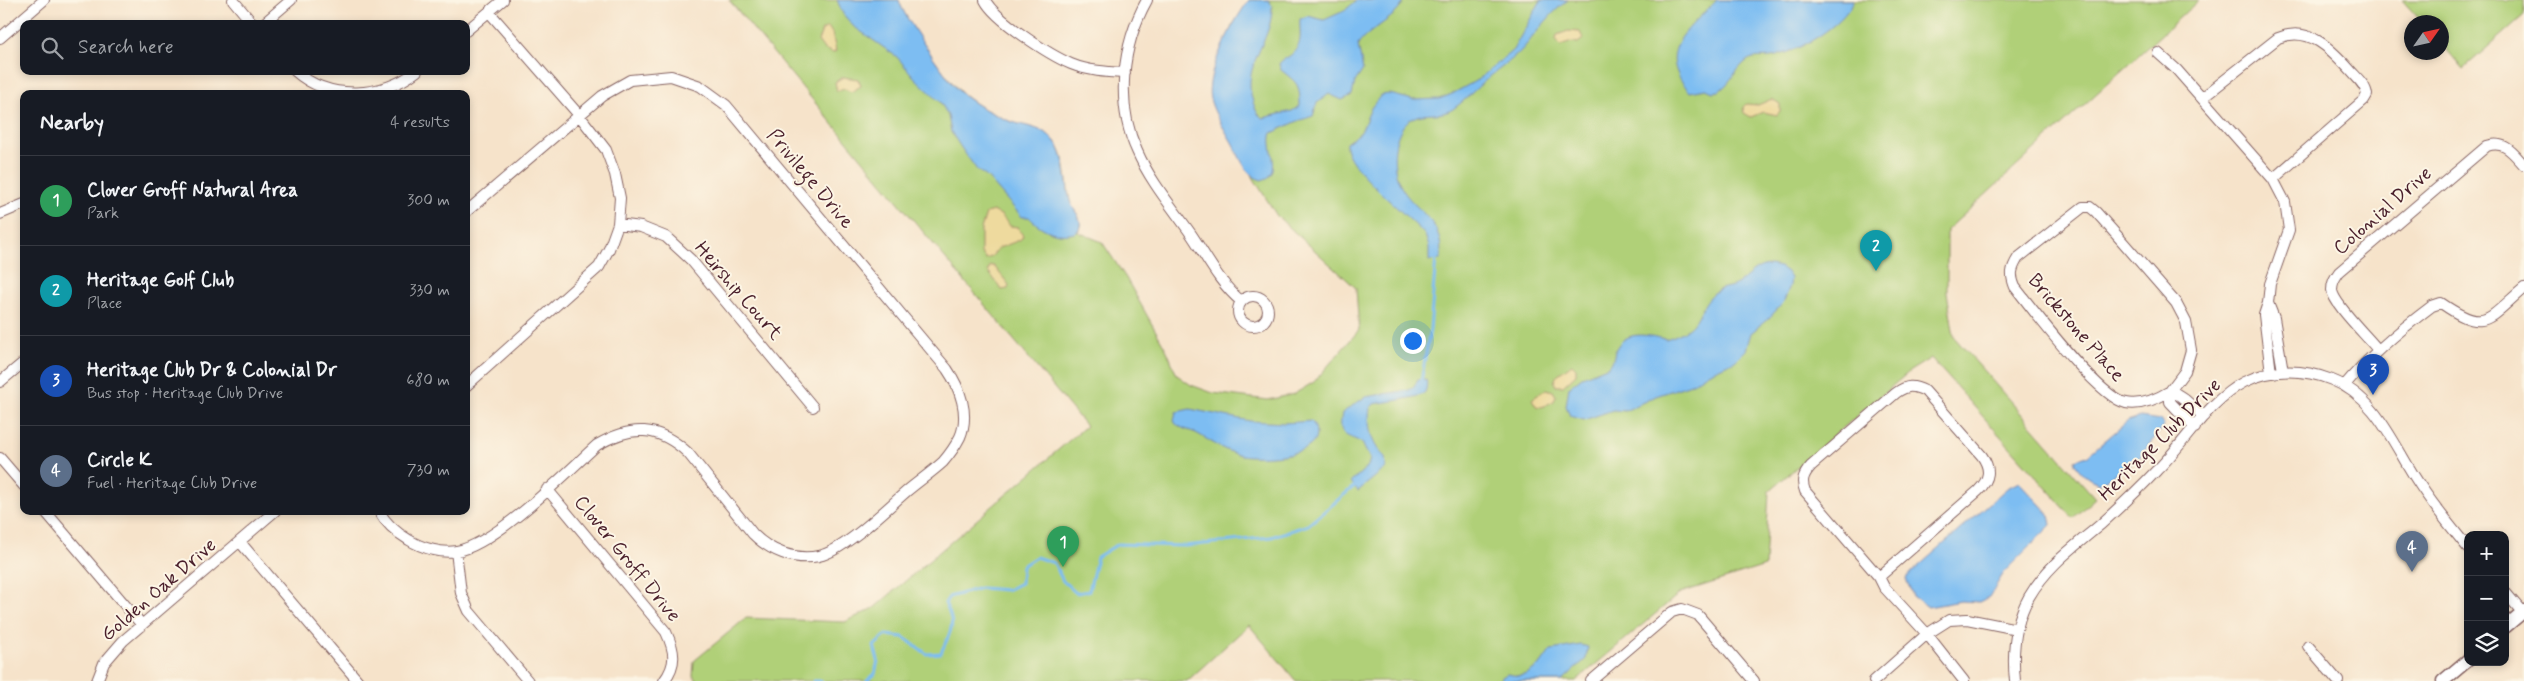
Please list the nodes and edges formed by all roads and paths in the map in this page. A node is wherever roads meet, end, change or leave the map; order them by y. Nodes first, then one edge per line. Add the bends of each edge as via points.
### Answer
1 (44, 0) edge
2 (233, 0) edge
3 (291, 0) edge
4 (504, 0) edge
5 (985, 0) edge
6 (1148, 0) edge
7 (490, 12) junction
8 (21, 20) edge
9 (250, 20) edge
10 (267, 20) edge
11 (20, 21) edge
12 (470, 28) edge
13 (0, 38) edge
14 (2158, 53) dead end
15 (1125, 73) junction
16 (301, 75) edge
17 (410, 75) edge
18 (334, 90) edge
19 (376, 90) edge
20 (2202, 98) junction
21 (579, 115) junction
22 (2524, 165) edge
23 (2273, 179) junction
24 (20, 206) edge
25 (470, 209) edge
26 (0, 214) edge
27 (618, 224) junction
28 (2524, 288) edge
29 (1241, 301) dead end
30 (2268, 304) junction
31 (2378, 350) junction
32 (20, 365) edge
33 (2283, 371) junction
34 (2271, 373) junction
35 (0, 382) edge
36 (470, 382) edge
37 (2344, 386) junction
38 (2170, 390) junction
39 (813, 407) dead end
40 (2204, 416) junction
41 (2195, 428) junction
42 (0, 458) edge
43 (20, 481) edge
44 (546, 490) junction
45 (48, 515) edge
46 (270, 515) edge
47 (382, 515) edge
48 (240, 542) junction
49 (2464, 543) edge
50 (456, 551) junction
51 (1879, 577) junction
52 (2509, 596) edge
53 (2523, 612) edge
54 (2509, 624) edge
55 (142, 625) junction
56 (2017, 629) junction
57 (1927, 634) junction
58 (2308, 646) dead end
59 (2464, 663) edge
60 (97, 681) edge
61 (358, 681) edge
62 (528, 681) edge
63 (664, 681) edge
64 (1591, 681) edge
65 (1754, 681) edge
66 (1874, 681) edge
67 (1964, 681) edge
68 (2015, 681) edge
69 (2338, 681) edge
70 (2443, 681) edge

1 - 8 street
2 - 9 street
3 - 10 street
4 - 7 street
5 - 15 street via 1001,20 1072,64 1098,71
6 - 15 street via 1134,29
7 - 12 street
7 - 21 street
11 - 13 street
14 - 20 street
15 - 29 street via 1126,114 1136,149 1221,278
16 - 18 street via 319,86
17 - 19 street via 390,87
20 - 23 street
20 - 23 street via 2278,38 2290,33 2304,34 2327,45 2363,85 2367,95 2364,100
21 - 25 street, Privilege Drive
21 - 27 street via 606,150 615,174 620,198
21 - 44 street, Privilege Drive via 602,96 630,80 638,79 671,76 700,86 719,100 947,369 956,382 964,408 964,423 960,437 943,461 846,543 819,556 790,556 764,544 676,441 645,430 627,431 597,445
22 - 31 street, Colonial Drive via 2503,144 2487,146 2339,272 2333,281 2332,292
23 - 30 street via 2285,202 2289,230 2270,284
24 - 26 street
27 - 36 street via 599,267
27 - 39 street, Heirship Court via 641,227 666,237 690,260
28 - 31 street via 2486,320 2474,322 2441,304 2432,306
30 - 33 street via 2274,318
30 - 34 street via 2264,315
31 - 37 street
32 - 35 street
33 - 34 street, Heritage Club Drive
33 - 37 street, Heritage Club Drive via 2321,376
34 - 40 street, Heritage Club Drive via 2243,383
37 - 49 street, Heritage Club Drive via 2376,414 2421,487
38 - 38 street, Brickstone Place via 2185,371 2191,350 2186,322 2176,303 2121,240 2090,207 2083,207 2018,258 2012,267 2015,287 2095,382 2114,398 2138,403 2156,399
38 - 40 street via 2180,394
38 - 41 street via 2170,402
40 - 41 street, Heritage Club Drive
41 - 56 street, Heritage Club Drive via 2117,510 2049,570 2028,599
42 - 43 street
44 - 50 street via 486,540
44 - 63 street, Clover Groff Drive via 666,632 675,658
45 - 55 street
46 - 48 street, Golden Oak Drive
47 - 50 street via 396,532 415,544
48 - 55 street, Golden Oak Drive
48 - 61 street
50 - 62 street via 461,593 469,611
51 - 51 street via 1805,492 1802,483 1811,466 1896,393 1905,386 1915,386 1924,391 1982,456 1988,465 1989,476 1978,491
51 - 57 street via 1884,587
52 - 53 street
53 - 54 main road
55 - 60 street, Golden Oak Drive via 122,641 104,663
56 - 57 street via 1967,619 1949,620
56 - 68 street, Heritage Club Drive
57 - 66 street
57 - 67 street
58 - 69 street
59 - 70 main road
64 - 65 street via 1672,612 1682,609 1698,616

